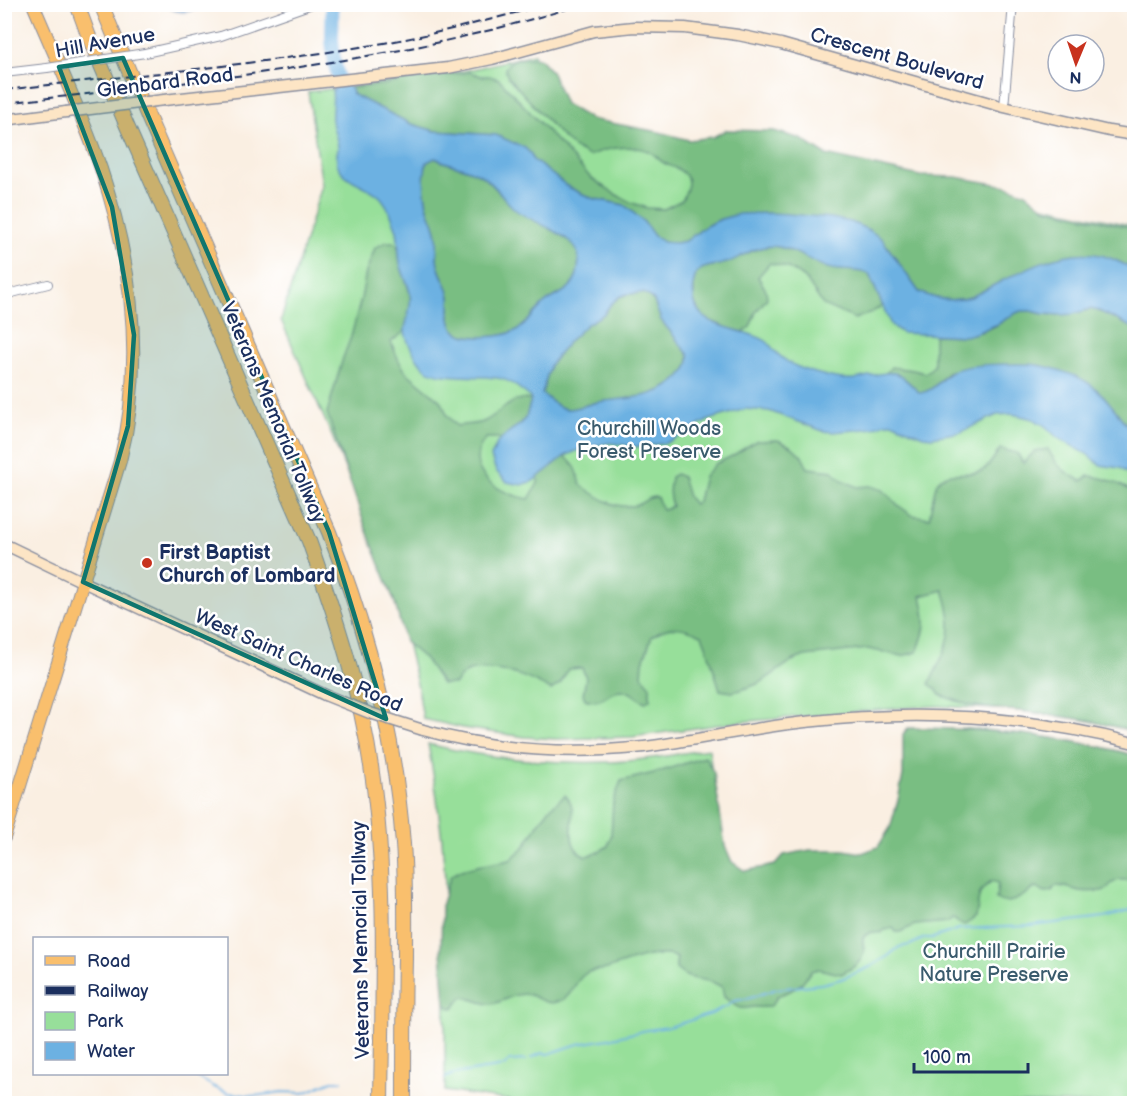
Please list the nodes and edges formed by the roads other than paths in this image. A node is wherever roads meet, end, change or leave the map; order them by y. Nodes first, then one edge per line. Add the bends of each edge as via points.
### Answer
1 (33, 4) edge
2 (77, 4) edge
3 (101, 4) edge
4 (312, 4) edge
5 (1013, 4) edge
6 (4, 73) edge
7 (330, 82) joint
8 (1004, 106) junction
9 (4, 120) edge
10 (1134, 135) edge
11 (48, 284) dead end
12 (4, 295) edge
13 (6, 548) edge
14 (83, 582) junction
15 (1134, 743) edge
16 (4, 838) edge
17 (381, 1104) edge
18 (404, 1104) edge

1 - 14 main road via 100,169 118,226 131,297 134,363 128,426
2 - 17 highway, Veterans Memorial Tollway via 309,541 357,690 381,852
3 - 18 highway, Veterans Memorial Tollway via 329,532 359,615 382,697 403,845
4 - 6 street, Hill Avenue, bridge via 221,36 145,53
5 - 8 street
7 - 8 main road, Crescent Boulevard via 470,64 594,32 655,27 712,31 781,44
7 - 9 main road, Glenbard Road, bridge
8 - 10 main road, Crescent Boulevard
11 - 12 street
13 - 14 main road, West Saint Charles Road
14 - 15 main road, West Saint Charles Road, bridge via 380,717 507,747 596,750 810,722 903,716 1022,722
14 - 16 main road

